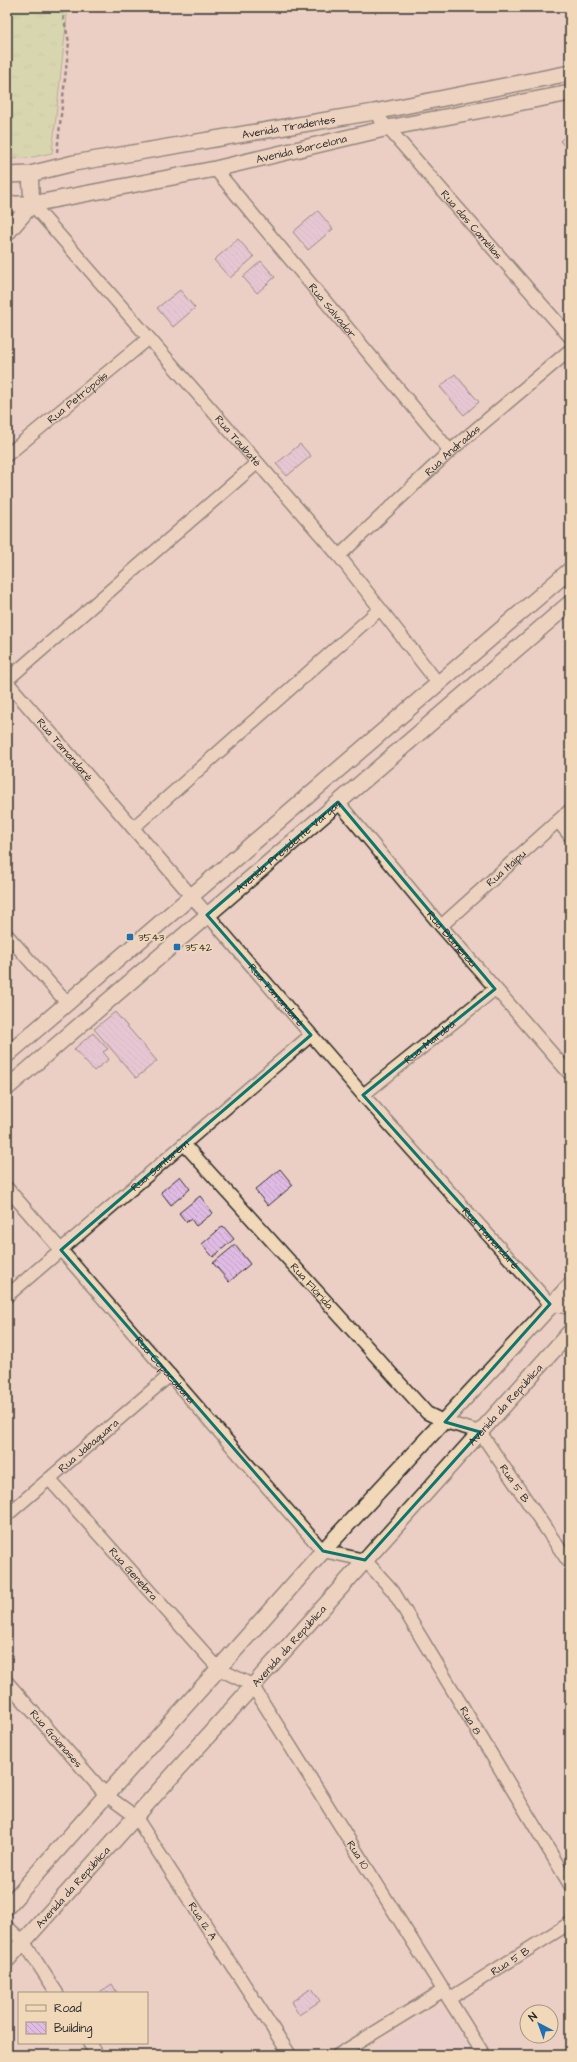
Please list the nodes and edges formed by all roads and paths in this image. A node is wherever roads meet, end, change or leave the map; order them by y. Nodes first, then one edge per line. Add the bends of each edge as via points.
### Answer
1 (61, 7) edge
2 (569, 74) edge
3 (570, 93) edge
4 (374, 112) junction
5 (388, 128) junction
6 (54, 168) junction
7 (216, 169) junction
8 (30, 174) junction
9 (7, 175) edge
10 (7, 204) edge
11 (32, 204) junction
12 (7, 233) edge
13 (570, 337) edge
14 (148, 339) junction
15 (570, 350) edge
16 (450, 451) junction
17 (7, 455) edge
18 (257, 463) junction
19 (339, 556) junction
20 (569, 575) edge
21 (570, 603) edge
22 (380, 609) junction
23 (7, 681) edge
24 (438, 683) junction
25 (338, 802) junction
26 (570, 810) edge
27 (558, 821) junction
28 (133, 828) junction
29 (570, 836) edge
30 (191, 896) junction
31 (207, 915) junction
32 (441, 926) junction
33 (7, 935) edge
34 (495, 989) junction
35 (67, 1003) junction
36 (311, 1034) junction
37 (7, 1055) edge
38 (570, 1074) edge
39 (7, 1088) edge
40 (363, 1095) junction
41 (184, 1144) junction
42 (7, 1188) edge
43 (61, 1250) junction
44 (570, 1286) edge
45 (7, 1296) edge
46 (550, 1304) junction
47 (570, 1308) edge
48 (570, 1332) edge
49 (170, 1375) junction
50 (445, 1422) junction
51 (480, 1432) junction
52 (50, 1479) junction
53 (7, 1515) edge
54 (323, 1551) junction
55 (365, 1560) junction
56 (570, 1564) edge
57 (219, 1669) junction
58 (7, 1682) edge
59 (252, 1685) junction
60 (106, 1795) junction
61 (135, 1816) junction
62 (570, 1885) edge
63 (7, 1907) edge
64 (570, 1923) edge
65 (7, 1927) edge
66 (23, 1941) junction
67 (7, 1960) edge
68 (56, 1992) edge
69 (446, 1995) junction
70 (90, 2044) edge
71 (97, 2055) edge
72 (290, 2055) edge
73 (338, 2055) edge
74 (484, 2055) edge

1 - 6 path via 69,42
2 - 4 street, Avenida Tiradentes
3 - 5 street, Avenida Barcelona
4 - 5 street, Rua das Camélias
4 - 6 street, Avenida Tiradentes
5 - 7 street, Avenida Barcelona
5 - 13 street, Rua das Camélias
6 - 8 street, Avenida Tiradentes
7 - 11 street, Avenida Barcelona
7 - 16 street, Rua Salvador
8 - 9 street, Avenida Tiradentes
8 - 11 street
10 - 11 street
11 - 12 street
11 - 14 street, Rua Taubaté
14 - 17 street, Rua Petrópolis
14 - 18 street, Rua Taubaté
15 - 16 street, Rua Andradas
16 - 19 street, Rua Andradas
18 - 19 street, Rua Taubaté
18 - 23 street
19 - 22 street, Rua Taubaté
20 - 24 street
21 - 25 street, Avenida Presidente Vargas
22 - 24 street, Rua Taubaté
22 - 28 street
23 - 28 street, Rua Tamandaré
24 - 30 street
25 - 31 street, Avenida Presidente Vargas
25 - 32 street, Rua Blumenau
26 - 27 street, Rua Itaipu
27 - 29 street
27 - 32 street, Rua Itaipu
28 - 30 street, Rua Tamandaré
30 - 31 street, Rua Tamandaré
30 - 35 street
31 - 36 street, Rua Tamandaré
31 - 39 street, Avenida Presidente Vargas
32 - 34 street, Rua Blumenau
33 - 35 street
34 - 38 street, Rua Blumenau
34 - 40 street, Rua Marabá
35 - 37 street
36 - 40 street, Rua Tamandaré
36 - 41 street, Rua Santarém
40 - 46 street, Rua Tamandaré
41 - 43 street, Rua Santarém
41 - 50 street, Rua Flórida via 427,1413
42 - 43 street, Rua Copacabana
43 - 45 street, Rua Santarém
43 - 49 street, Rua Copacabana
44 - 46 street
46 - 47 street
46 - 50 street
48 - 51 street, Avenida da República
49 - 52 street, Rua Jabaguara
49 - 54 street, Rua Copacabana
50 - 51 street
50 - 54 street
51 - 55 street, Avenida da República
51 - 56 street, Rua 5 B
52 - 53 street, Rua Jabaguara
52 - 57 street, Rua Genebra
54 - 55 street
54 - 57 street
55 - 59 street, Avenida da República
55 - 62 street, Rua 8 via 393,1591
57 - 59 street
57 - 60 street
58 - 60 street, Rua Goianases
59 - 61 street, Avenida da República
59 - 69 street, Rua 10
60 - 61 street, Rua 12 A
60 - 63 street
61 - 66 street, Avenida da República
61 - 72 street, Rua 12 A
64 - 69 street, Rua 5 B
65 - 66 street
66 - 67 street, Avenida da República
66 - 68 street
69 - 73 street, Rua 5 B
69 - 74 street, Rua 10
70 - 71 street

